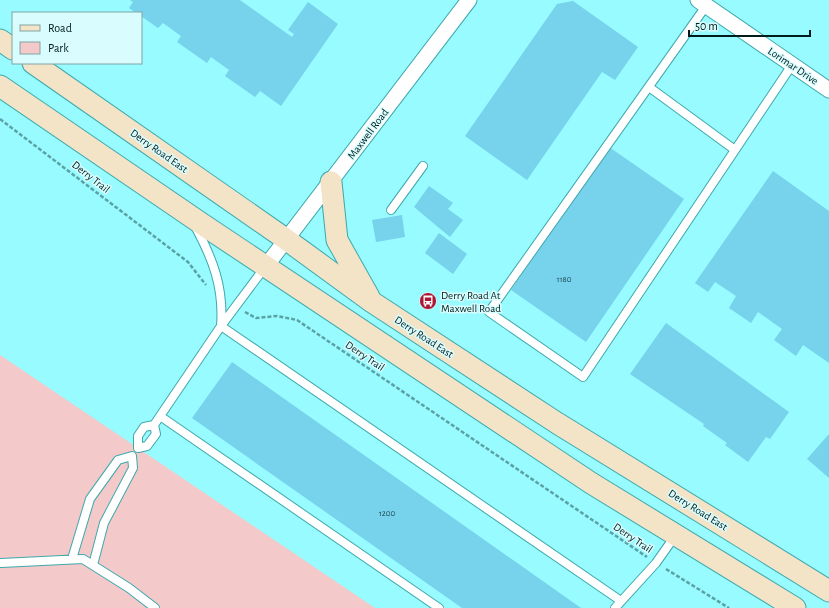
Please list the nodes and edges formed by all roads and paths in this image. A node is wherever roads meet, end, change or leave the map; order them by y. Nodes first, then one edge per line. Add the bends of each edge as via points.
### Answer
1 (469, 0) edge
2 (702, 3) edge
3 (0, 40) edge
4 (12, 48) edge
5 (34, 64) edge
6 (792, 65) junction
7 (0, 86) edge
8 (649, 87) junction
9 (829, 90) edge
10 (0, 119) edge
11 (735, 150) junction
12 (424, 166) dead end
13 (331, 182) junction
14 (391, 210) dead end
15 (188, 215) junction
16 (286, 240) junction
17 (266, 266) junction
18 (222, 296) junction
19 (372, 302) junction
20 (236, 307) junction
21 (221, 326) junction
22 (160, 416) junction
23 (154, 426) junction
24 (138, 448) junction
25 (132, 456) junction
26 (676, 535) junction
27 (72, 559) junction
28 (0, 563) edge
29 (656, 563) junction
30 (93, 565) junction
31 (829, 591) edge
32 (621, 601) junction
33 (155, 608) edge
34 (439, 608) edge
35 (615, 608) edge
36 (729, 608) edge
37 (795, 608) edge

1 - 13 street, Maxwell Road
2 - 6 street, Lorimar Drive
2 - 8 lane
3 - 4 main road
5 - 16 main road, Derry Road East
6 - 9 street, Lorimar Drive
6 - 11 lane
7 - 15 main road
8 - 11 lane
8 - 11 lane via 489,312 584,377
10 - 18 path, Derry Trail via 188,262 203,282
12 - 14 lane
13 - 16 street, Maxwell Road
13 - 19 main road via 336,240
15 - 17 main road
15 - 18 lane via 210,258
16 - 17 street, Maxwell Road
16 - 19 main road, Derry Road East
17 - 20 lane
17 - 26 main road via 591,484
18 - 21 lane
19 - 31 main road, Derry Road East via 557,423
20 - 21 lane
20 - 29 path, Derry Trail via 256,318 277,316 297,320
21 - 22 lane
21 - 32 lane
22 - 23 lane
22 - 34 lane
23 - 24 lane via 156,434 147,446
23 - 24 lane via 144,427 138,436
24 - 25 lane
25 - 27 lane via 118,460 90,498
25 - 30 lane via 133,468 104,523
26 - 29 lane
26 - 37 main road
27 - 28 lane
27 - 30 lane via 83,559
29 - 32 lane
29 - 36 path, Derry Trail
30 - 33 lane
32 - 35 lane

